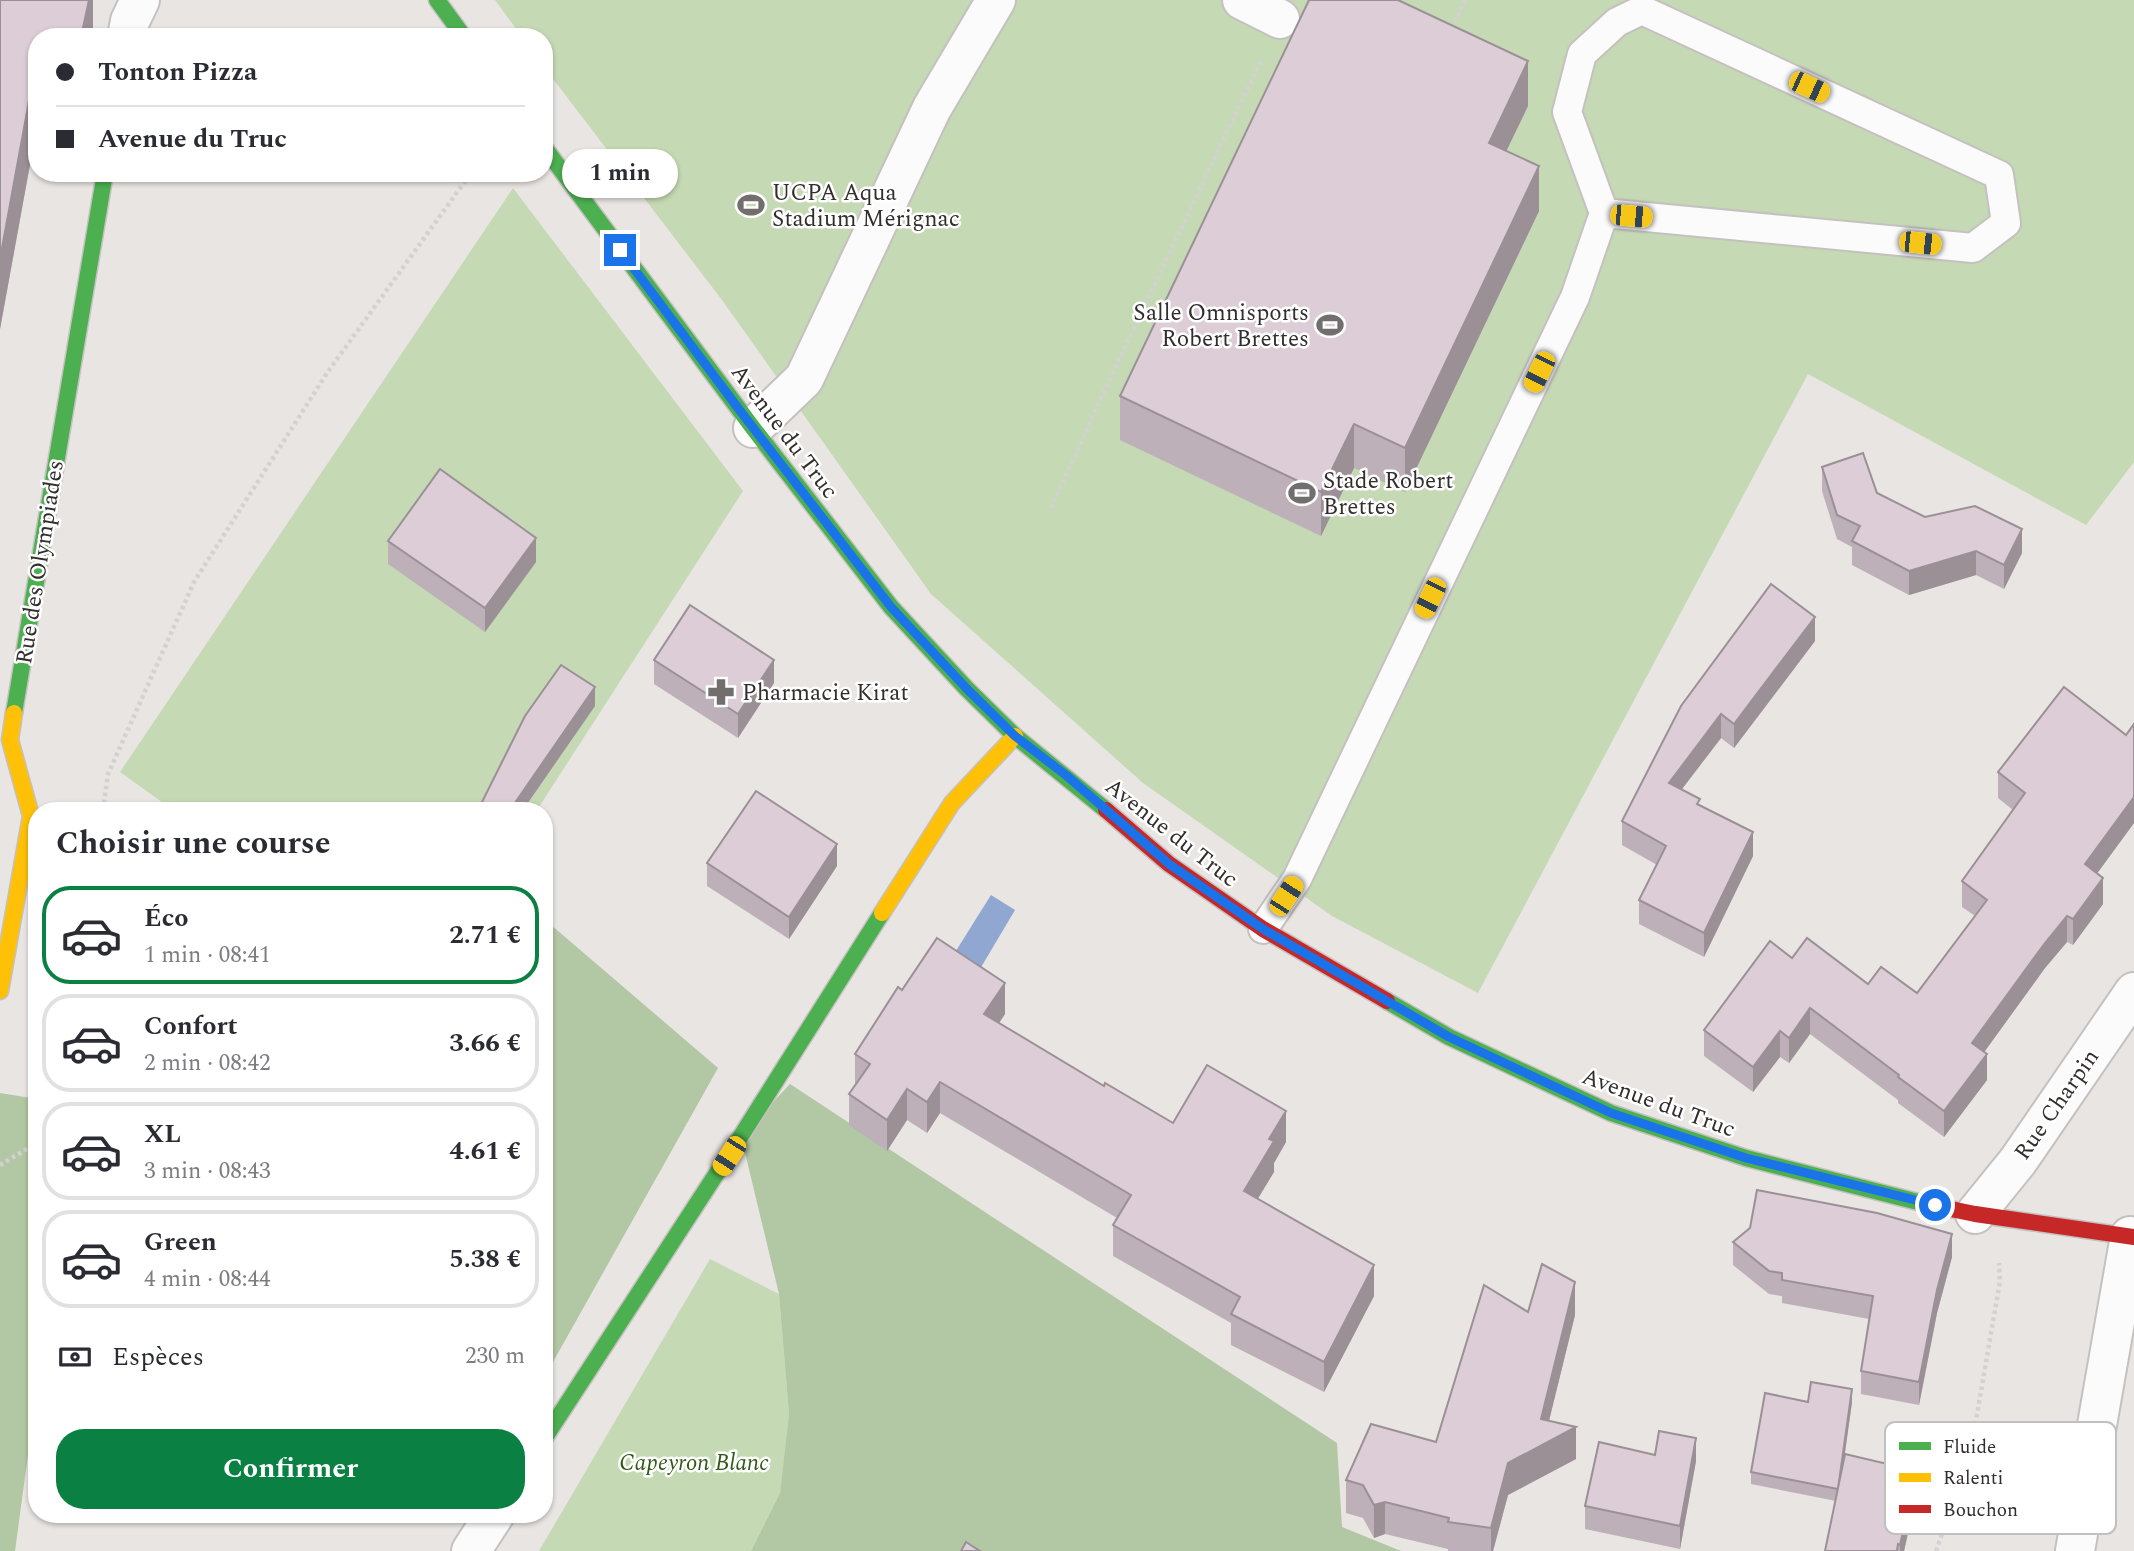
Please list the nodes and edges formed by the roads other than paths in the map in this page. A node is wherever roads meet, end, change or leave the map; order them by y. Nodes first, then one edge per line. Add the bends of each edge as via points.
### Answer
1 (140, 0) edge
2 (437, 0) edge
3 (996, 0) edge
4 (1241, 0) edge
5 (1280, 19) road end
6 (129, 28) edge
7 (457, 28) edge
8 (553, 159) edge
9 (103, 182) edge
10 (1604, 213) junction
11 (753, 428) junction
12 (1015, 736) junction
13 (28, 805) edge
14 (28, 833) edge
15 (1263, 929) junction
16 (0, 991) edge
17 (2134, 992) edge
18 (1975, 1214) junction
19 (2132, 1236) edge
20 (2098, 1422) edge
21 (553, 1425) edge
22 (489, 1523) edge
23 (471, 1551) edge

1 - 6 street
2 - 7 street
3 - 11 street via 932,108 804,379
4 - 5 street
8 - 11 street, Avenue du Truc
9 - 13 street, Rue des Olympiades via 10,740
10 - 10 lane via 1973,248 2006,223 1999,175 1642,10 1617,22 1582,54 1567,112
10 - 15 lane via 1575,297 1297,879
11 - 12 street, Avenue du Truc via 891,607
12 - 15 street, Avenue du Truc via 1169,864
12 - 21 street via 953,803
14 - 16 street, Rue des Olympiades
15 - 18 street, Avenue du Truc via 1449,1037 1611,1113 1746,1158
17 - 18 street, Rue Charpin via 2018,1161
18 - 19 street, Avenue du Truc
19 - 20 street
22 - 23 street

